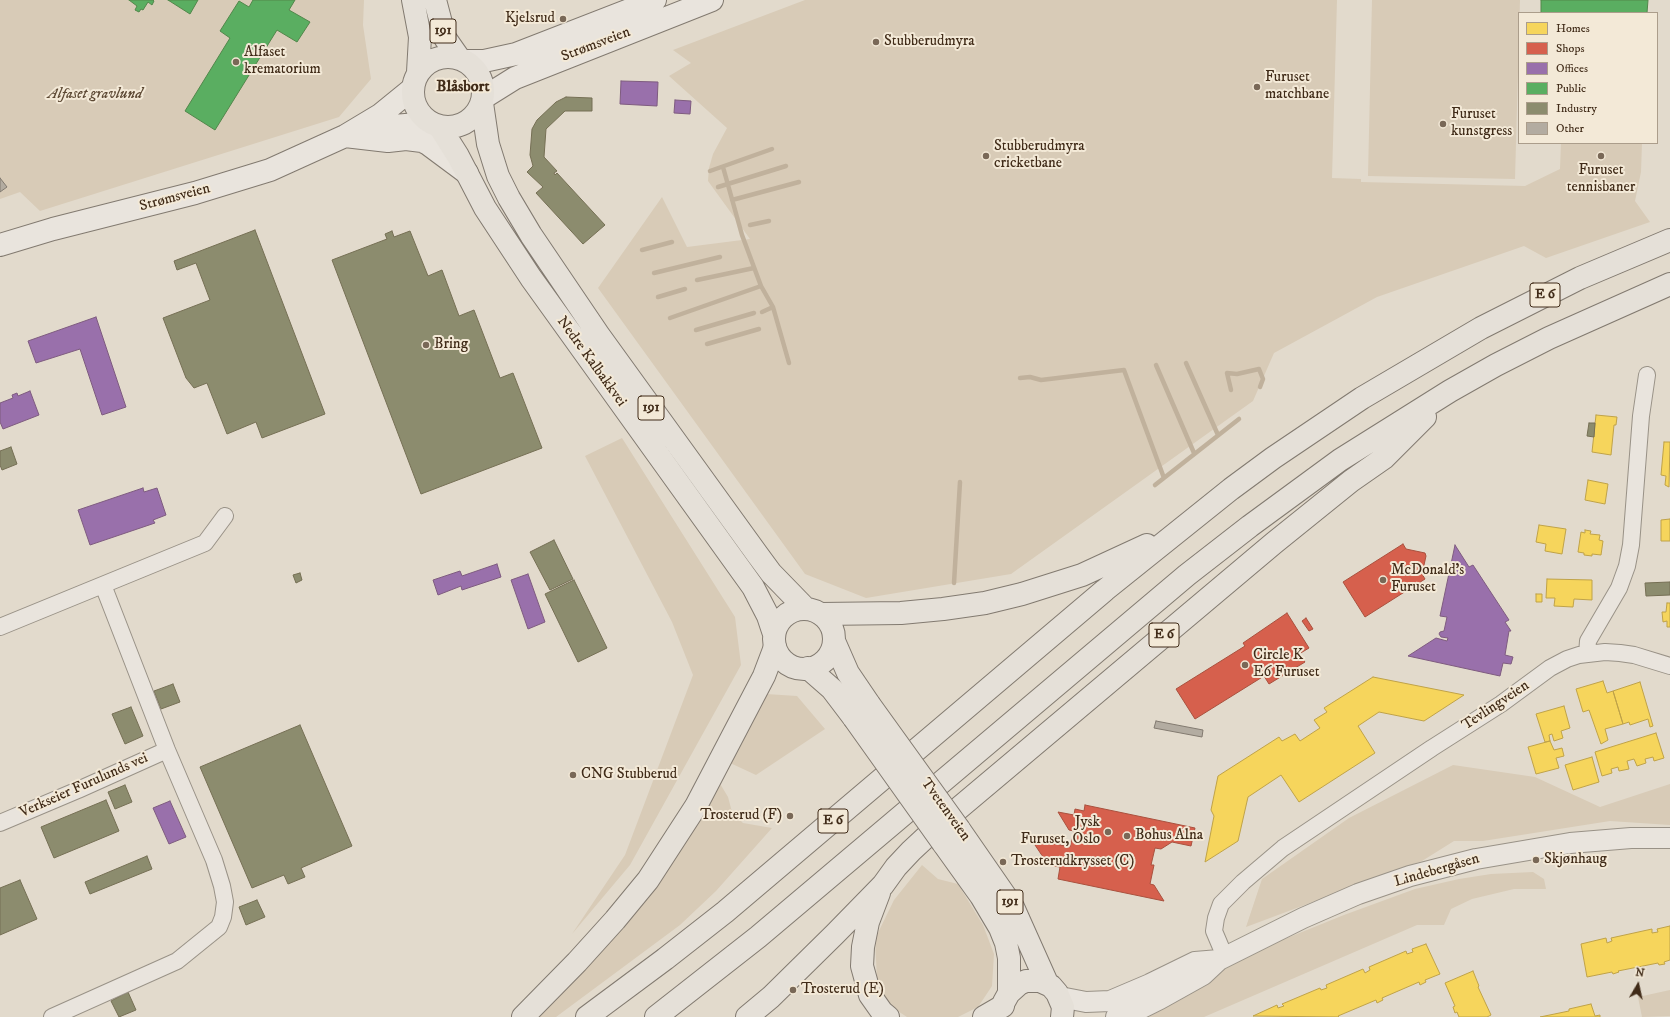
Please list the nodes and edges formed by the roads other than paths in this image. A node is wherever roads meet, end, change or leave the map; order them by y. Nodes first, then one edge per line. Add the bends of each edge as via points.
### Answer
1 (412, 0) edge
2 (435, 0) edge
3 (655, 0) edge
4 (712, 0) edge
5 (463, 60) junction
6 (415, 80) junction
7 (483, 100) junction
8 (435, 125) junction
9 (345, 136) junction
10 (467, 173) junction
11 (1670, 240) edge
12 (0, 245) edge
13 (1670, 284) edge
14 (1647, 375) dead end
15 (1450, 392) junction
16 (225, 516) dead end
17 (1180, 529) junction
18 (103, 586) junction
19 (814, 612) junction
20 (0, 628) edge
21 (775, 641) junction
22 (834, 641) junction
23 (1587, 654) junction
24 (1670, 666) edge
25 (808, 668) junction
26 (862, 711) junction
27 (167, 750) junction
28 (0, 823) edge
29 (951, 836) junction
30 (1660, 838) edge
31 (883, 885) junction
32 (1222, 958) junction
33 (1056, 999) edge
34 (1005, 1005) edge
35 (52, 1017) edge
36 (522, 1017) edge
37 (587, 1017) edge
38 (656, 1017) edge
39 (747, 1017) edge
40 (888, 1017) edge
41 (984, 1017) edge
42 (1116, 1017) edge

1 - 6 highway, 191 via 420,37
2 - 5 highway, 191 via 445,38
3 - 5 main road, Strømsveien via 516,54 484,60
4 - 7 main road, Strømsveien via 515,78
5 - 6 highway via 450,56 441,57 428,63
5 - 7 highway via 478,73 482,81
6 - 8 highway via 415,105 419,112
6 - 9 main road, Strømsveien via 380,115
7 - 8 highway via 477,113 460,126 449,128
7 - 19 highway, Nedre Kalbakkvei / 191 via 488,144 494,165 509,198 531,235 585,316 771,573
8 - 9 main road, Strømsveien via 392,126
8 - 10 highway, Nedre Kalbakkvei / 191 via 449,141
9 - 10 main road via 422,142
9 - 12 main road, Strømsveien via 285,164 240,180
10 - 21 highway, Nedre Kalbakkvei / 191 via 485,208 531,278 753,587 768,616
11 - 17 highway, E 6 via 1531,302 1419,364 1321,424
13 - 15 highway, E 6 via 1549,338
14 - 23 street via 1627,566 1619,588 1588,641
15 - 31 highway, E 6 via 1384,458 1351,481 1268,548 957,810 911,851
15 - 38 highway, E 6 via 1340,460 1237,536 1120,631 758,938
16 - 18 street via 205,543
17 - 19 highway via 1068,580 985,603 908,612
17 - 37 highway, E 6 via 1025,656 725,912
18 - 20 street
18 - 27 street, Verkseier Furulunds vei
19 - 21 highway via 797,610 785,616 777,626
19 - 22 highway, 191 via 826,619 832,629
21 - 25 highway, 191 via 782,659 788,664
21 - 36 highway via 764,676 696,806 648,880 577,962
22 - 25 highway via 828,656 816,666
22 - 26 highway, Tvetenveien / 191
23 - 24 street, Tevlingveien via 1620,652
23 - 32 street, Tevlingveien via 1567,659 1550,668 1501,704 1283,848 1266,862 1243,882 1218,910 1214,931
25 - 26 highway, Tvetenveien / 191 via 832,690
26 - 29 highway, Tvetenveien / 191, bridge
27 - 28 street, Verkseier Furulunds vei
27 - 35 street, Verkseier Furulunds vei via 214,860 222,886 225,902 219,927 177,961
29 - 33 highway, Tvetenveien / 191 via 1013,907
29 - 34 highway, Tvetenveien / 191 via 1006,943 1008,958
30 - 32 street, Lindebergåsen via 1570,843 1470,860 1410,876 1333,905
31 - 39 highway, E 6
31 - 40 highway, E 6 via 868,922 862,947 862,966 870,995
32 - 33 street, Lindebergåsen via 1195,962 1110,1001
32 - 42 street, Lindebergåsen via 1203,975 1160,999 1134,1012
33 - 34 highway via 1033,980 1019,984
34 - 41 highway

